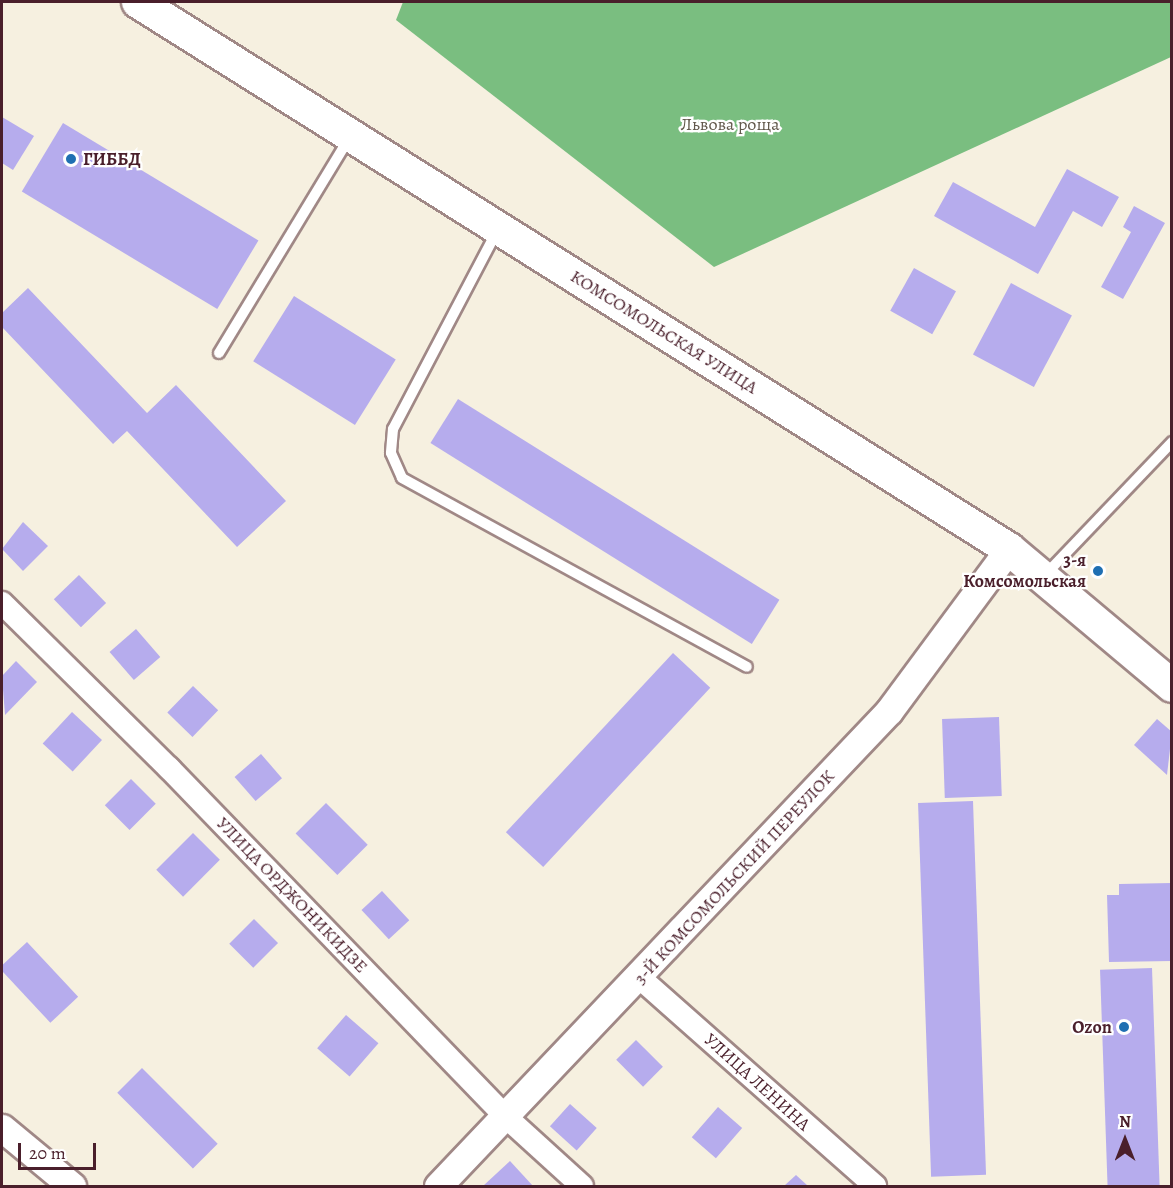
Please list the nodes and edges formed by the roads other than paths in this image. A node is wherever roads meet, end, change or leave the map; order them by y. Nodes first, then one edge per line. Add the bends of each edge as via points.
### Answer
1 (138, 2) edge
2 (350, 135) junction
3 (498, 228) junction
4 (219, 353) dead end
5 (1172, 442) edge
6 (1009, 549) junction
7 (1045, 575) junction
8 (2, 603) edge
9 (747, 667) dead end
10 (1172, 686) edge
11 (640, 978) junction
12 (505, 1116) junction
13 (2, 1128) edge
14 (72, 1186) edge
15 (438, 1186) edge
16 (582, 1186) edge
17 (875, 1186) edge

1 - 2 main road, КОМСОМОЛЬСКАЯ УЛИЦА
2 - 3 main road, КОМСОМОЛЬСКАЯ УЛИЦА
2 - 4 lane
3 - 6 main road, КОМСОМОЛЬСКАЯ УЛИЦА
3 - 9 lane via 393,429 391,453 402,478
5 - 7 lane
6 - 7 main road, КОМСОМОЛЬСКАЯ УЛИЦА
6 - 11 street, 3-Й КОМСОМОЛЬСКИЙ ПЕРЕУЛОК via 889,711
7 - 10 main road, КОМСОМОЛЬСКАЯ УЛИЦА
8 - 12 street, УЛИЦА ОРДЖОНИКИДЗЕ via 169,768
11 - 12 street, 3-Й КОМСОМОЛЬСКИЙ ПЕРЕУЛОК
11 - 17 street, УЛИЦА ЛЕНИНА
12 - 15 street, 3-Й КОМСОМОЛЬСКИЙ ПЕРЕУЛОК
12 - 16 street, УЛИЦА ОРДЖОНИКИДЗЕ
13 - 14 street

